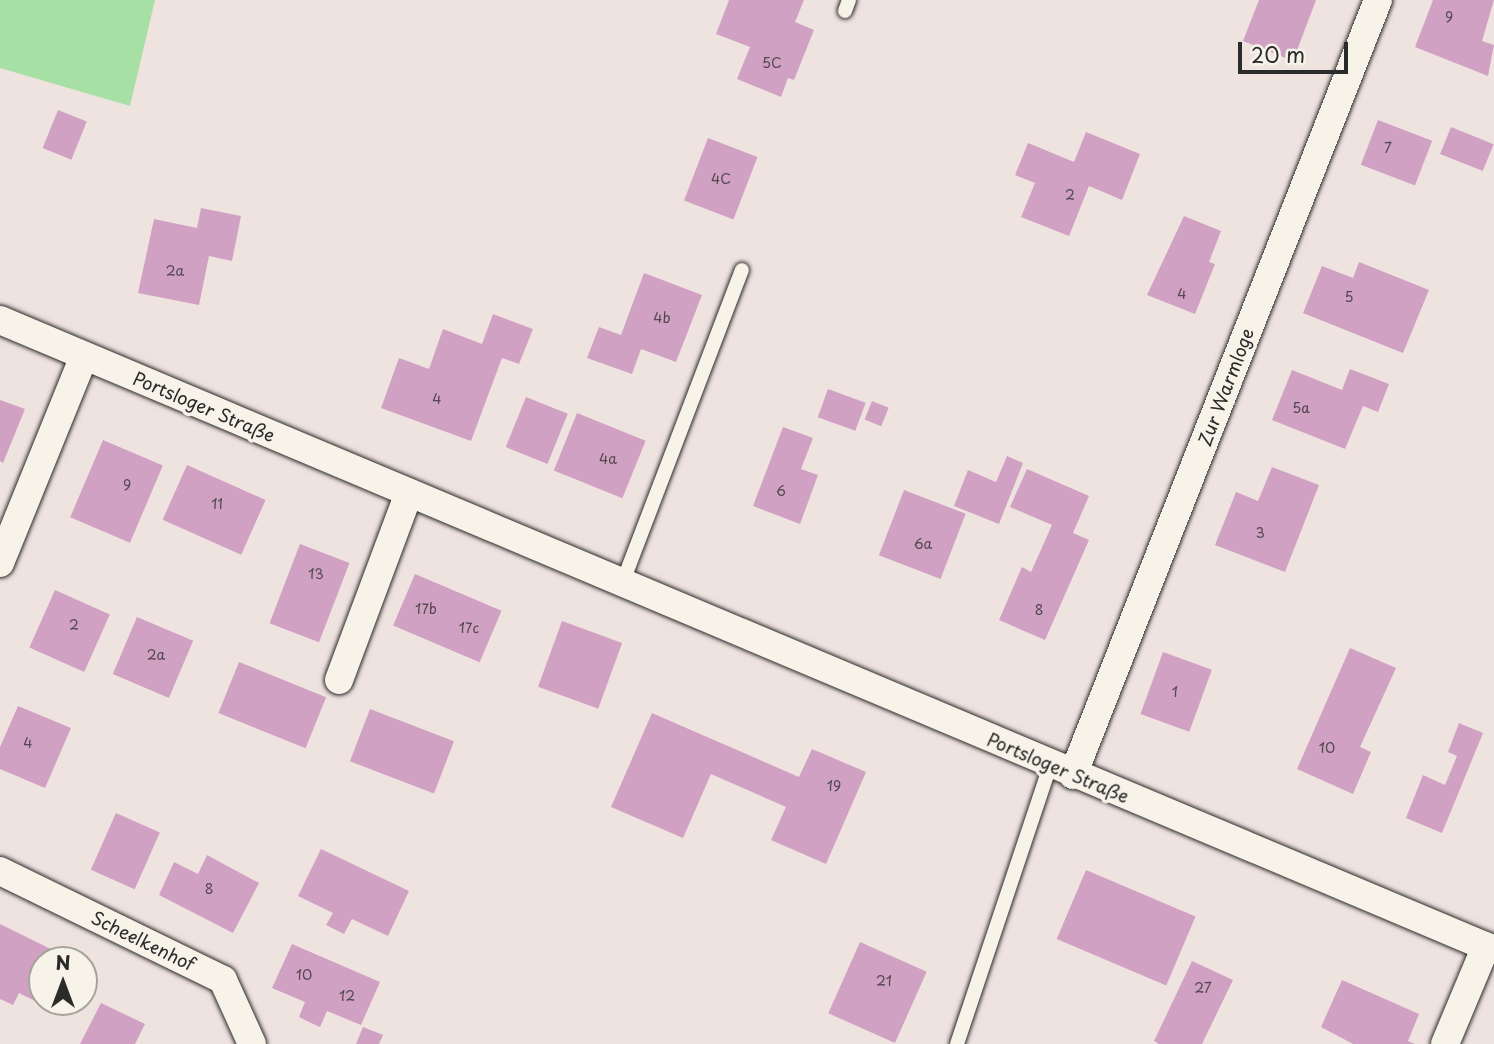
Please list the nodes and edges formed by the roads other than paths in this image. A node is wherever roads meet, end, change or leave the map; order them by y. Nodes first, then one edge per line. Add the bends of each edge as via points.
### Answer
1 (1378, 0) edge
2 (742, 270) dead end
3 (0, 320) edge
4 (85, 356) junction
5 (409, 493) junction
6 (0, 563) edge
7 (622, 584) junction
8 (339, 680) dead end
9 (1062, 770) junction
10 (0, 871) edge
11 (1490, 948) edge
12 (252, 1044) edge
13 (957, 1044) edge
14 (1445, 1044) edge

1 - 9 street, Zur Warmloge
2 - 7 lane
3 - 4 street, Portsloger Straße
4 - 5 street, Portsloger Straße
4 - 6 street
5 - 7 street, Portsloger Straße
5 - 8 street
7 - 9 street, Portsloger Straße
9 - 11 street, Portsloger Straße
9 - 13 lane
10 - 12 street, Scheelkenhof via 223,980
11 - 14 street

